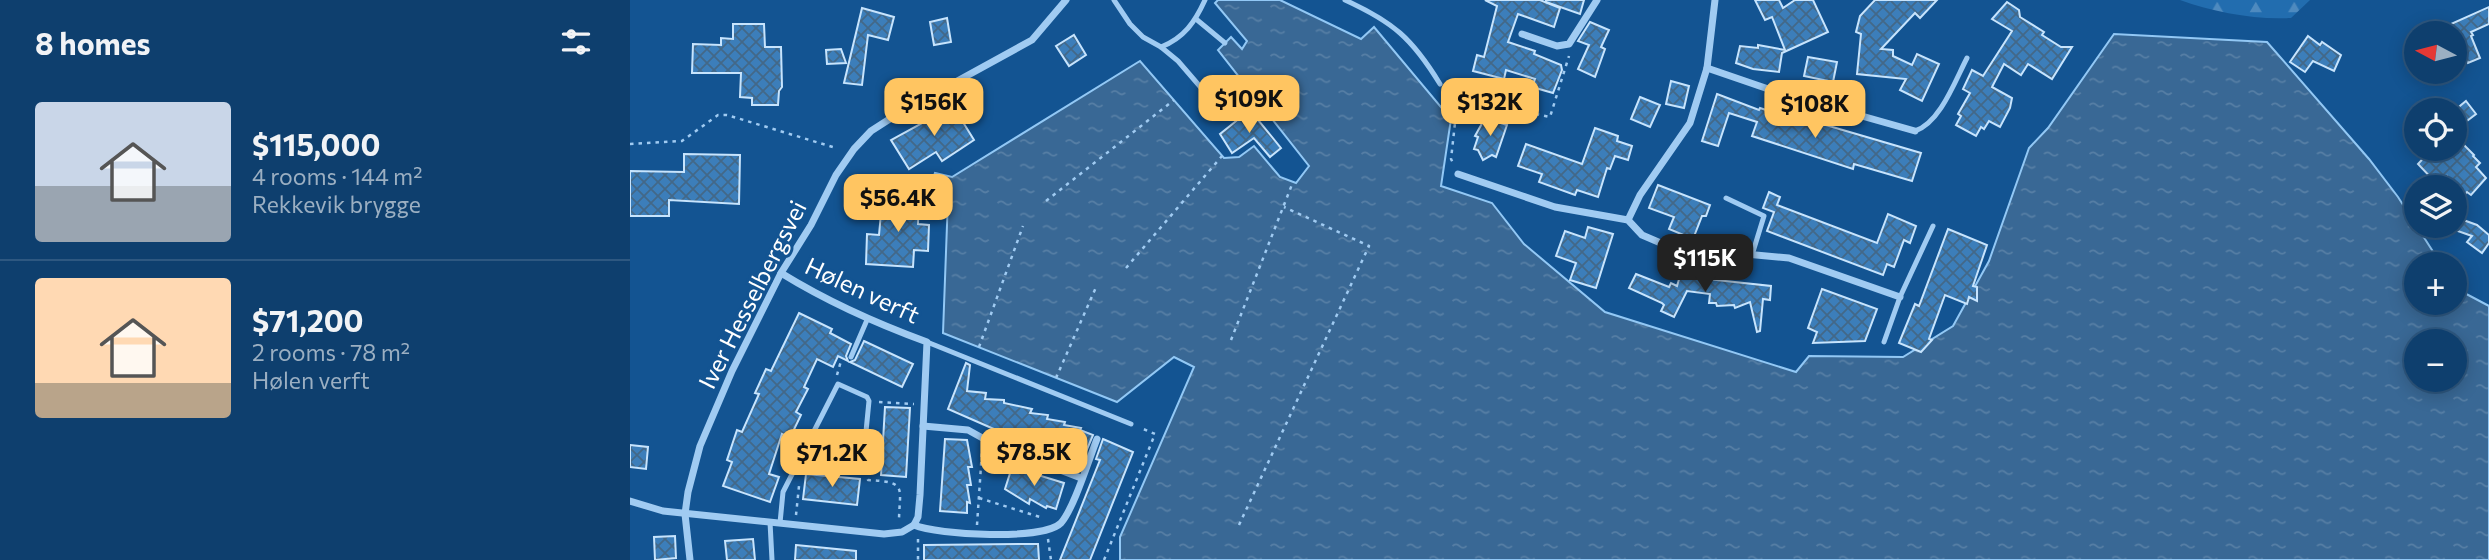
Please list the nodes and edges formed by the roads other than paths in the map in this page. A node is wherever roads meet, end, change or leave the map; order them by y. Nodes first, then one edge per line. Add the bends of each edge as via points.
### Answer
1 (1066, 0) edge
2 (1114, 0) edge
3 (1205, 0) edge
4 (1345, 0) edge
5 (1597, 0) edge
6 (1715, 0) edge
7 (1196, 19) junction
8 (1522, 34) dead end
9 (1225, 43) dead end
10 (1161, 47) junction
11 (1967, 58) dead end
12 (1707, 68) junction
13 (1440, 84) road end
14 (1222, 112) dead end
15 (1915, 131) joint
16 (1458, 174) road end
17 (1726, 198) dead end
18 (1628, 220) junction
19 (1933, 226) dead end
20 (1752, 255) junction
21 (781, 273) junction
22 (1900, 297) junction
23 (867, 320) junction
24 (927, 342) junction
25 (1884, 342) dead end
26 (851, 357) dead end
27 (1131, 424) road end
28 (923, 426) junction
29 (1097, 439) dead end
30 (801, 458) junction
31 (1081, 478) junction
32 (630, 501) edge
33 (685, 514) junction
34 (770, 522) junction
35 (780, 523) junction
36 (916, 526) junction
37 (690, 560) edge
38 (772, 560) edge

1 - 21 street, Iver Hesselbergsvei via 1032,40 871,131 836,176
2 - 10 lane via 1130,24
3 - 7 lane
4 - 13 lane via 1387,21 1407,38
5 - 8 street via 1569,44 1558,46
6 - 12 street
7 - 9 lane
7 - 10 lane via 1184,35
10 - 14 lane
11 - 15 lane via 1936,116
12 - 15 street
12 - 18 street via 1690,123
16 - 18 street via 1555,207
17 - 20 lane via 1764,216
18 - 20 street via 1642,235 1670,247
19 - 22 lane
20 - 22 street via 1789,258
21 - 23 street, Hølen verft
21 - 33 street, Iver Hesselbergsvei via 700,446
22 - 25 lane
23 - 24 street, Hølen verft
23 - 26 lane
24 - 27 lane
24 - 28 street, Hølen verft
28 - 31 street via 968,430
28 - 36 street, Hølen verft
29 - 31 street
30 - 30 lane via 838,384 865,395 869,401 863,462
30 - 35 lane via 783,492
31 - 36 street via 1061,523 1047,531 945,533
32 - 33 street
33 - 34 street
33 - 37 street, Iver Hesselbergsvei
34 - 35 street
34 - 38 lane
35 - 36 street via 884,534

